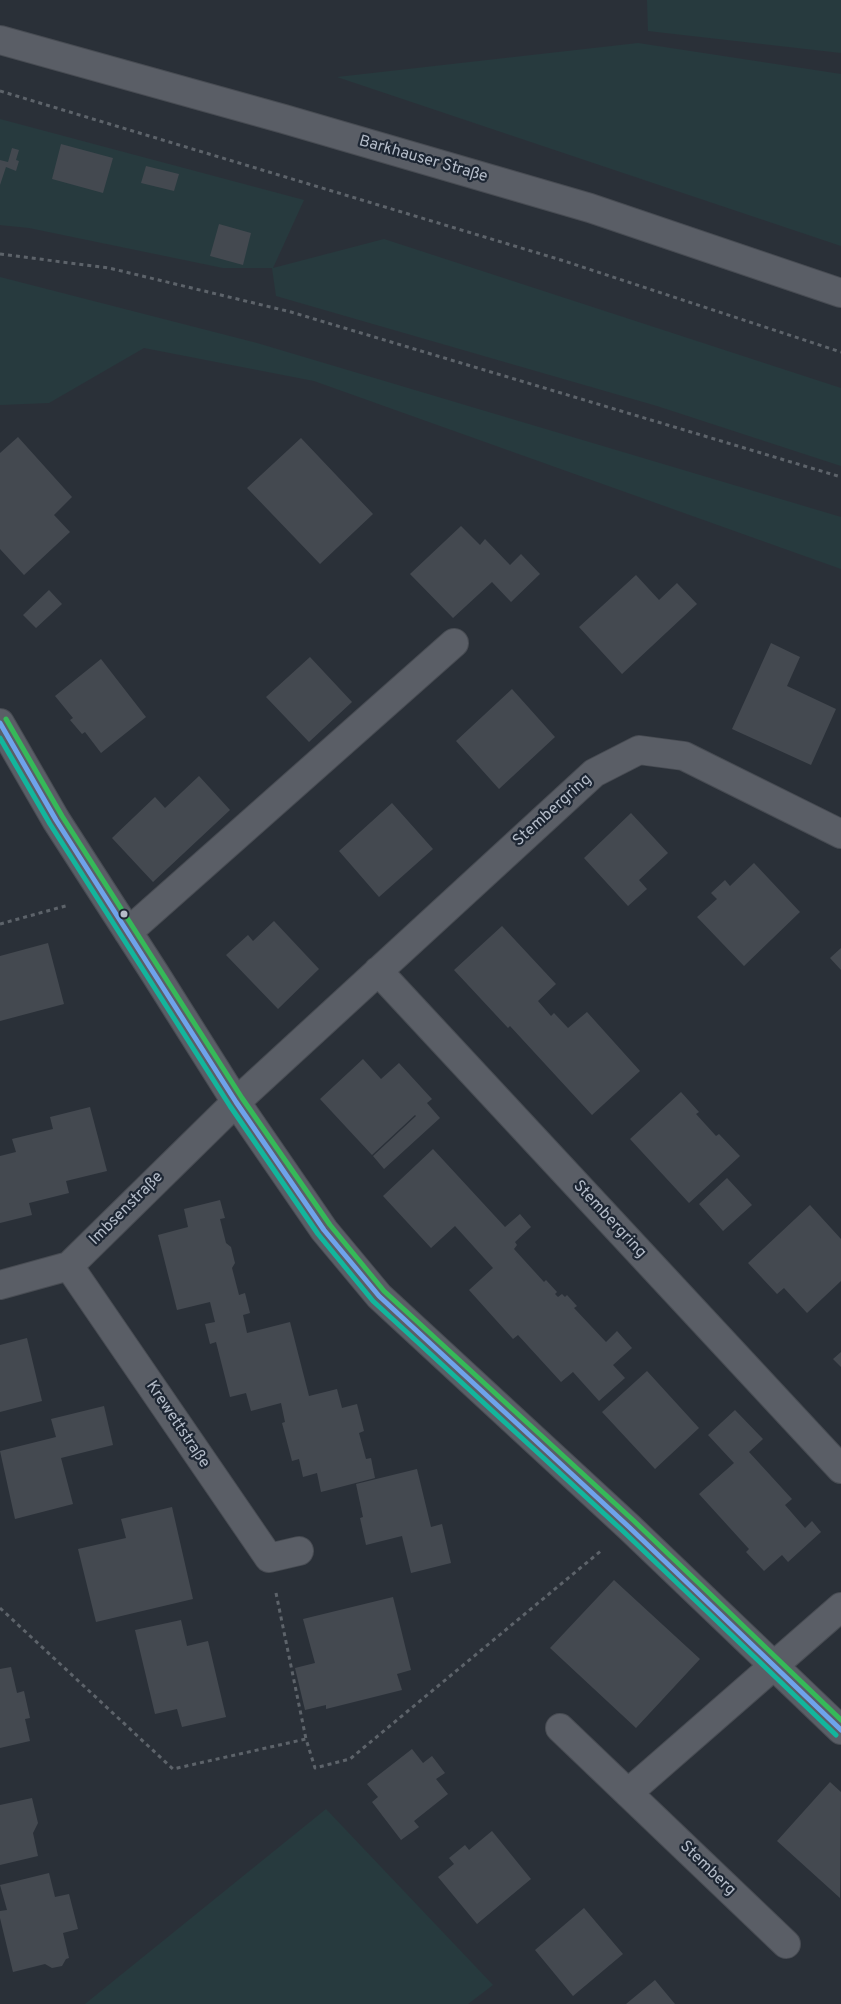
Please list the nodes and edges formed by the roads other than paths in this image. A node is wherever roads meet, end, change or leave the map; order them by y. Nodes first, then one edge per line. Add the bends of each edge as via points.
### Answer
1 (0, 40) edge
2 (841, 293) edge
3 (454, 643) dead end
4 (0, 723) edge
5 (841, 834) edge
6 (128, 932) junction
7 (378, 970) junction
8 (236, 1102) junction
9 (69, 1266) junction
10 (0, 1285) edge
11 (841, 1468) edge
12 (298, 1551) dead end
13 (841, 1607) edge
14 (772, 1666) junction
15 (560, 1728) dead end
16 (841, 1730) edge
17 (628, 1793) junction
18 (786, 1944) dead end

1 - 2 street, Barkhauser Straße via 590,208
3 - 6 street
4 - 6 street via 56,820
5 - 7 street, Stembergring via 684,756 640,750 594,773
6 - 8 street
7 - 8 street, Stembergring
7 - 11 street, Stembergring
8 - 9 street, Imbsenstraße
8 - 14 street via 324,1230 379,1296 629,1527
9 - 10 street, Imbsenstraße
9 - 12 street, Krewettstraße via 269,1558
13 - 14 street
14 - 16 street
14 - 17 street
15 - 17 street, Stemberg
17 - 18 street, Stemberg

